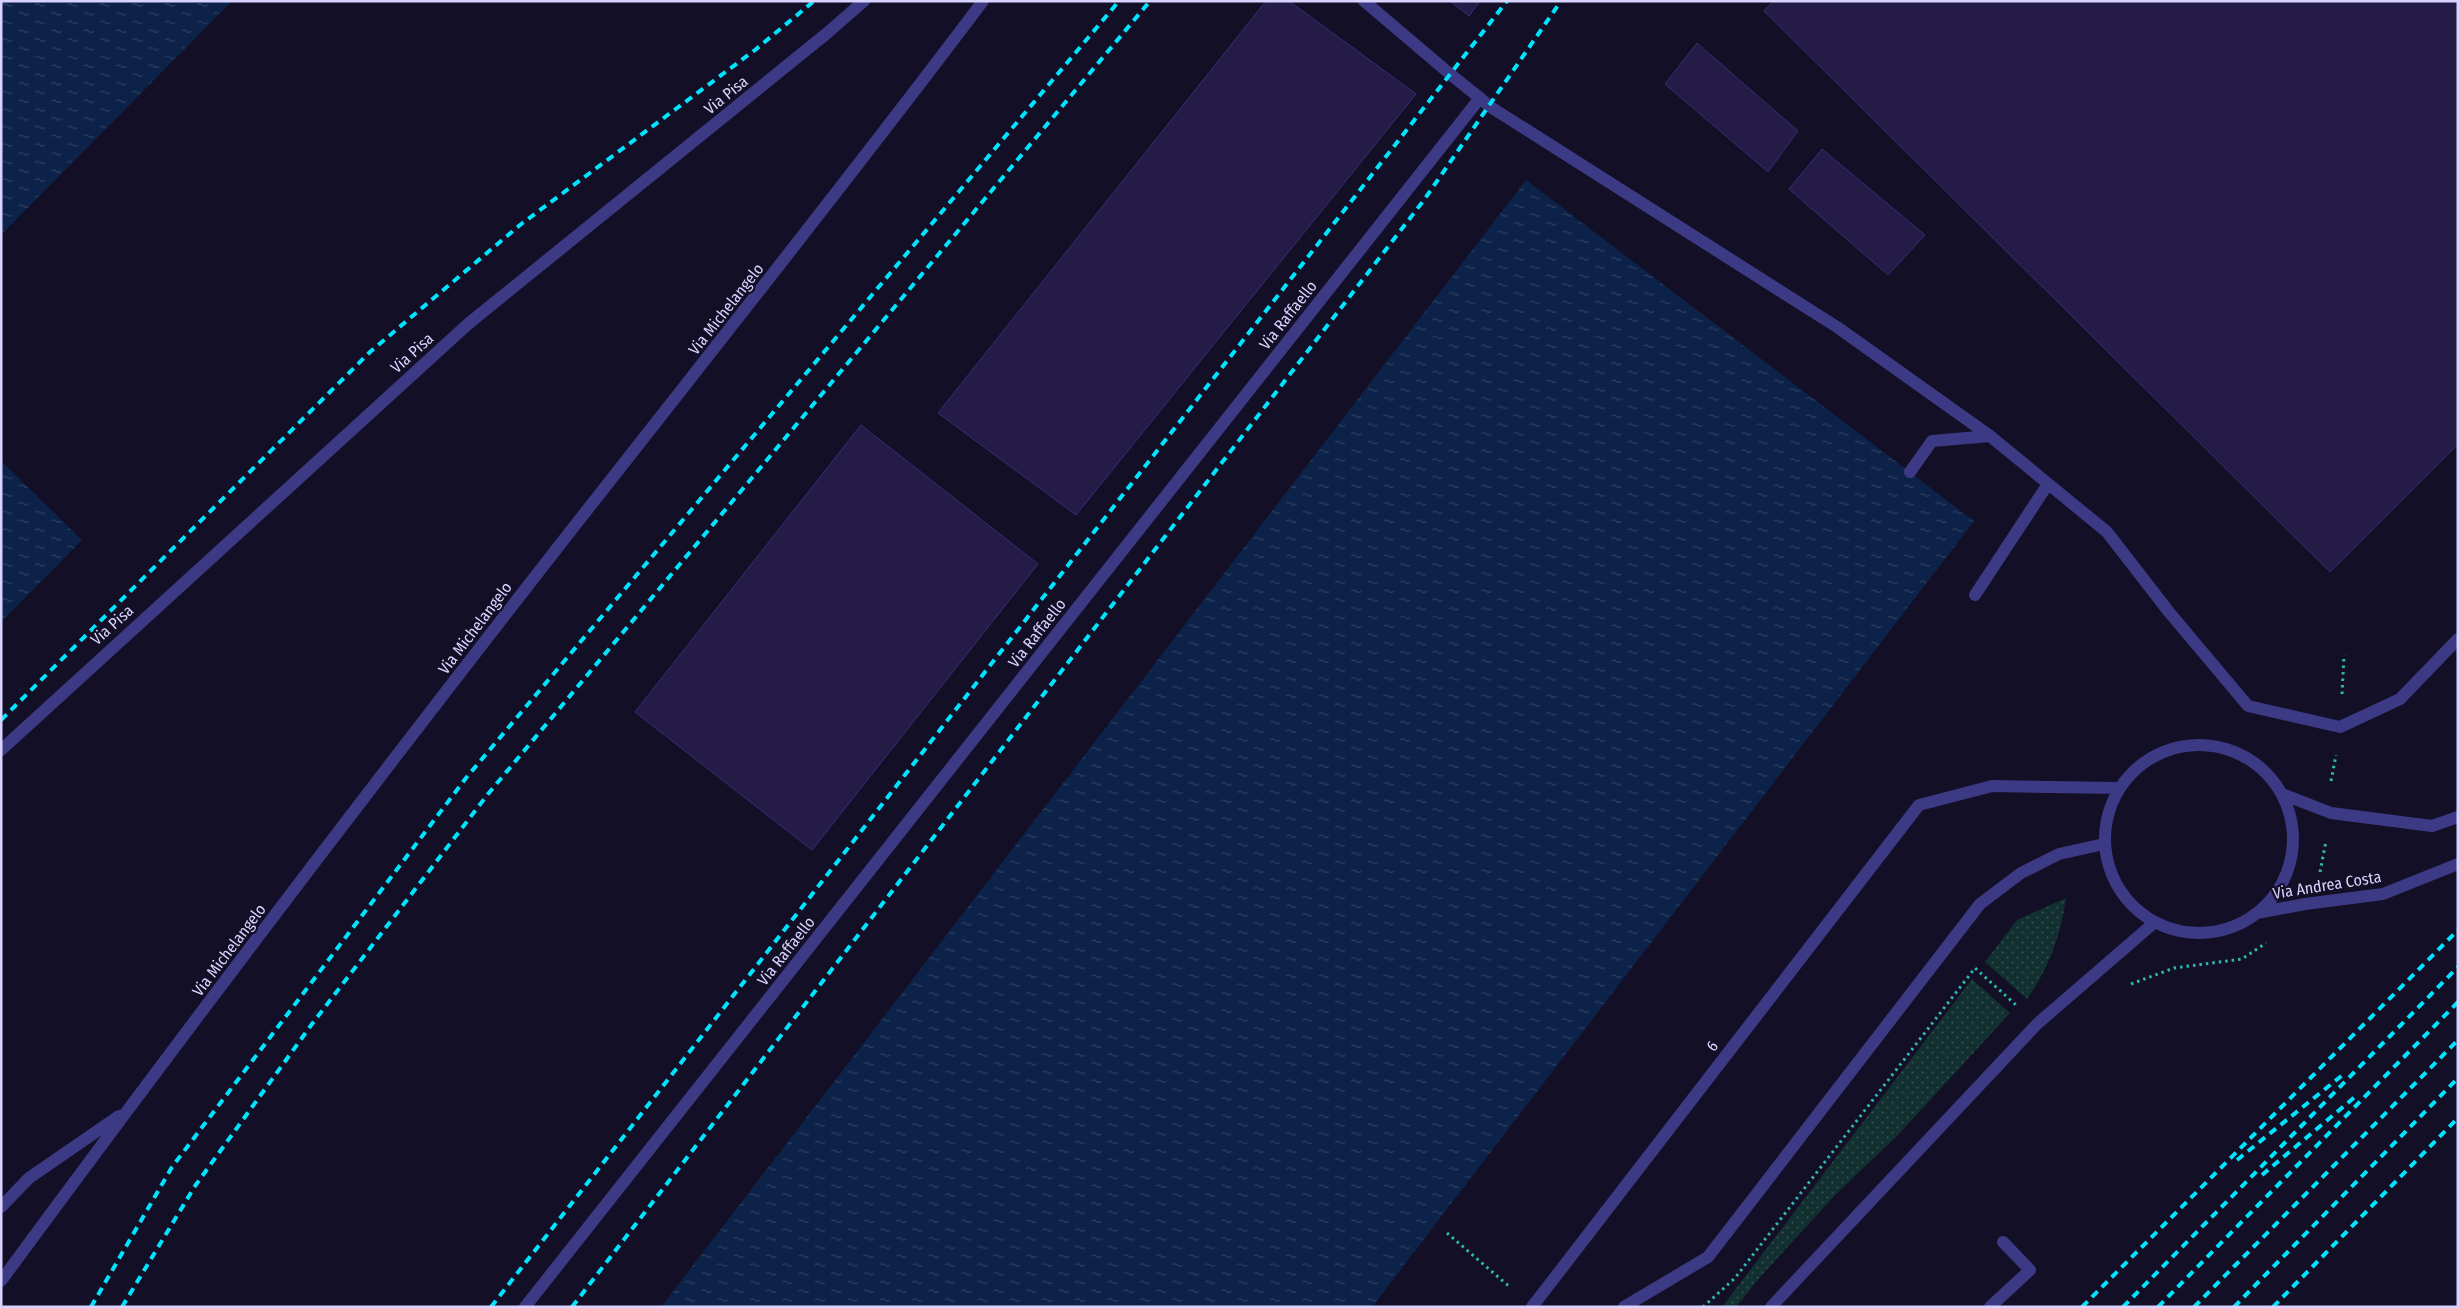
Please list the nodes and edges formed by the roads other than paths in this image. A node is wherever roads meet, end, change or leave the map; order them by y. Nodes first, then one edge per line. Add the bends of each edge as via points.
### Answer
1 (864, 1) edge
2 (984, 1) edge
3 (1364, 1) edge
4 (1480, 98) junction
5 (1990, 436) junction
6 (1910, 472) dead end
7 (2048, 484) junction
8 (1975, 595) dead end
9 (2458, 638) edge
10 (1, 750) edge
11 (2119, 788) junction
12 (2282, 794) junction
13 (2458, 816) edge
14 (2104, 844) junction
15 (2458, 864) edge
16 (2257, 913) junction
17 (2155, 922) junction
18 (126, 1111) junction
19 (1, 1207) edge
20 (2003, 1242) dead end
21 (1, 1281) edge
22 (1773, 1306) edge
23 (525, 1307) edge
24 (1532, 1307) edge
25 (1624, 1307) edge
26 (1990, 1307) edge

1 - 10 lane, Via Pisa via 468,324
2 - 18 lane, Via Michelangelo via 852,175 523,592
3 - 4 lane
4 - 5 lane via 1836,327
4 - 23 lane, Via Raffaello
5 - 6 lane via 1932,441
5 - 7 lane
7 - 8 lane
7 - 9 lane via 2107,532 2248,706 2340,727 2400,699
11 - 12 lane via 2131,772 2164,751 2202,745 2221,748 2248,759 2271,778
11 - 14 lane via 2107,815
11 - 24 lane, 6 via 1992,786 1919,804
12 - 13 lane via 2331,813 2432,826
12 - 16 lane via 2293,836 2291,858 2277,891
14 - 17 lane via 2109,868 2119,890 2134,909
14 - 25 lane via 2059,854 2021,873 1980,904 1708,1256
15 - 16 lane, Via Andrea Costa via 2383,894
16 - 17 lane via 2234,927 2206,933 2180,931
17 - 22 lane via 2037,1024
18 - 19 lane via 29,1178
18 - 21 lane, Via Michelangelo
20 - 26 lane via 2030,1270

